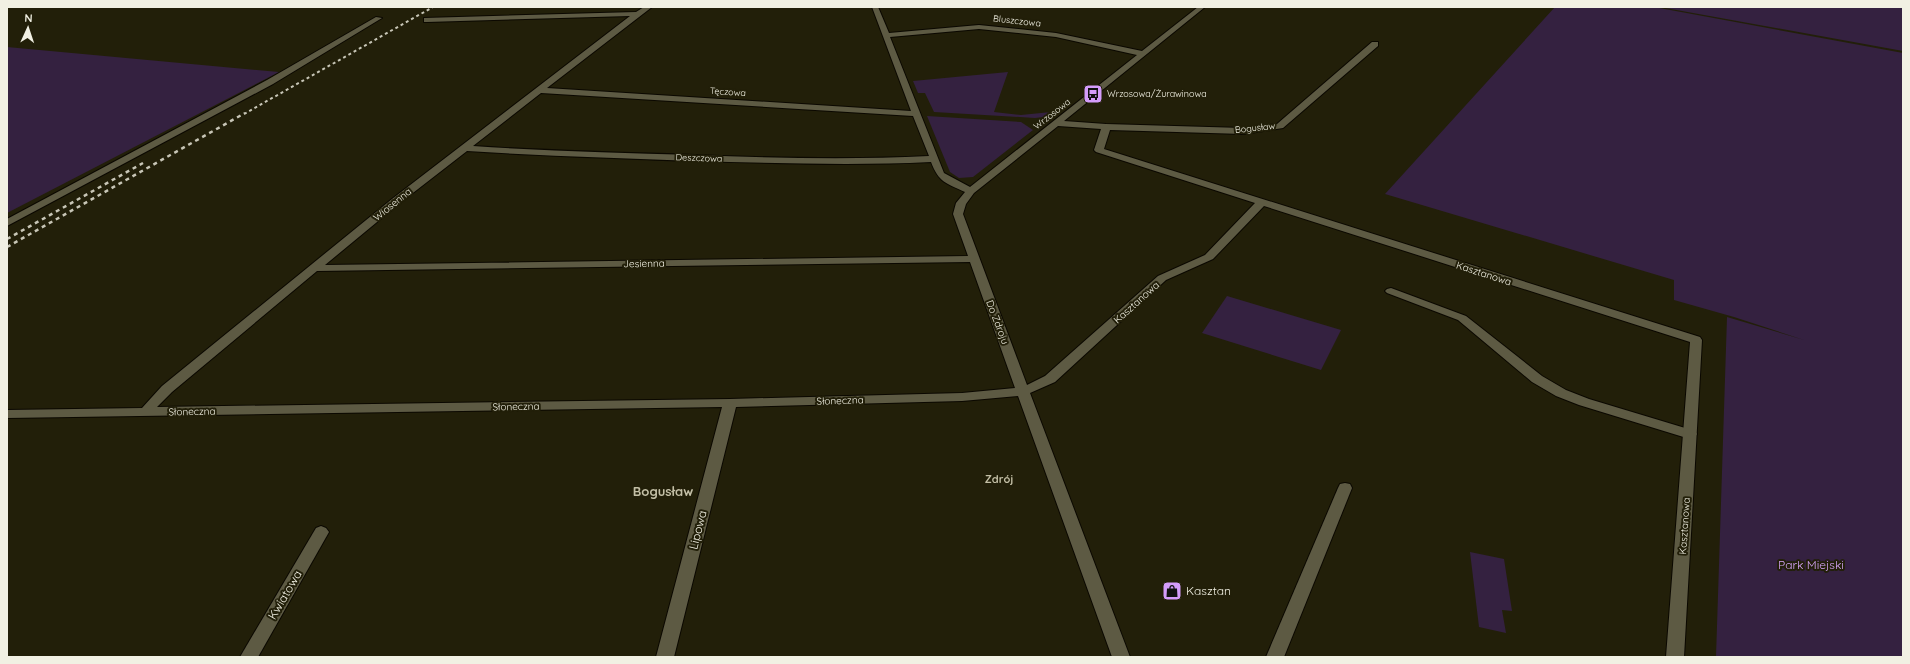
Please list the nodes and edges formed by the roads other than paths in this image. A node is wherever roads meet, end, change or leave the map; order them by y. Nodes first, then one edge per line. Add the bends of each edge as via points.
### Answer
1 (649, 7) edge
2 (874, 7) edge
3 (1202, 7) edge
4 (638, 14) junction
5 (378, 18) dead end
6 (427, 20) dead end
7 (886, 35) junction
8 (1375, 44) dead end
9 (1144, 54) junction
10 (539, 90) junction
11 (916, 114) junction
12 (1058, 123) junction
13 (1106, 127) junction
14 (464, 148) junction
15 (934, 159) junction
16 (971, 191) junction
17 (1262, 202) junction
18 (7, 223) edge
19 (974, 259) junction
20 (315, 268) junction
21 (1391, 291) dead end
22 (1024, 391) junction
23 (730, 403) junction
24 (145, 412) junction
25 (7, 414) edge
26 (1690, 434) junction
27 (1344, 488) dead end
28 (321, 532) dead end
29 (249, 657) edge
30 (666, 657) edge
31 (1121, 657) edge
32 (1275, 657) edge
33 (1675, 657) edge

1 - 4 street, Wiosenna
2 - 7 street
3 - 9 street, Wrzosowa
4 - 6 street
4 - 10 street, Wiosenna
5 - 18 street via 270,82
7 - 9 street, Bluszczowa via 979,27 1056,35
7 - 11 street
8 - 13 street, Bogusław via 1280,126 1242,131
9 - 12 street, Wrzosowa
10 - 11 street, Tęczowa
10 - 14 street, Wiosenna
11 - 15 street
12 - 13 street, Bogusław
12 - 16 street, Wrzosowa
13 - 17 street via 1099,150
14 - 15 street, Deszczowa via 536,153 789,161
14 - 20 street, Wiosenna
15 - 16 street via 944,178
16 - 19 street, Do Zdroju via 961,203 958,214
17 - 22 street, Kasztanowa via 1209,257 1162,278 1050,379
17 - 26 street, Kasztanowa via 1696,340
19 - 20 street, Jesienna
19 - 22 street, Do Zdroju
20 - 24 street, Wiosenna via 167,389
21 - 26 street via 1462,318 1537,379 1561,393
22 - 23 street, Słoneczna via 962,397
22 - 31 street, Do Zdroju
23 - 24 street, Słoneczna
23 - 30 street, Lipowa
24 - 25 street, Słoneczna
26 - 33 street, Kasztanowa
27 - 32 street
28 - 29 street, Kwiatowa

